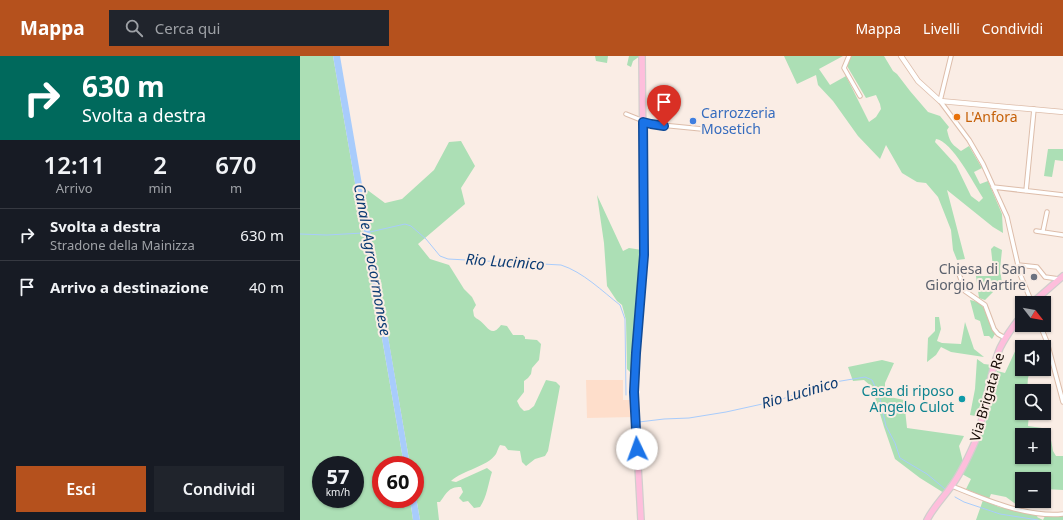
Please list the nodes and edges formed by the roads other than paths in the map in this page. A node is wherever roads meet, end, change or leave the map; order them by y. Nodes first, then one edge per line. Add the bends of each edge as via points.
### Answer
1 (642, 56) edge
2 (848, 56) edge
3 (901, 56) edge
4 (951, 56) edge
5 (860, 96) dead end
6 (940, 101) junction
7 (1034, 109) junction
8 (1063, 112) edge
9 (626, 114) dead end
10 (643, 122) junction
11 (702, 129) dead end
12 (993, 187) junction
13 (1026, 191) junction
14 (1063, 196) edge
15 (1047, 212) dead end
16 (1036, 231) dead end
17 (1043, 231) junction
18 (1063, 235) edge
19 (1018, 265) junction
20 (959, 274) dead end
21 (1061, 278) edge
22 (1029, 296) edge
23 (1040, 296) edge
24 (1015, 324) edge
25 (1043, 332) edge
26 (1005, 338) junction
27 (1063, 402) edge
28 (950, 489) junction
29 (1063, 514) edge
30 (641, 520) edge
31 (927, 520) edge

1 - 10 main road
2 - 5 street via 844,68
3 - 6 street via 918,81
4 - 6 street
6 - 7 street
6 - 12 street via 984,164
7 - 8 street
7 - 13 street
9 - 10 street
10 - 11 street
10 - 30 main road via 644,255 634,392
12 - 13 street
12 - 19 street via 1007,217
13 - 14 street
15 - 17 street
16 - 17 street
17 - 18 street
19 - 21 street via 1037,267 1045,277
19 - 22 street
20 - 26 street via 965,291 985,305 994,329
21 - 23 main road
24 - 26 main road, Via Brigata Re
25 - 27 street
26 - 28 main road, Via Brigata Re via 995,364 975,442
28 - 29 street via 998,505 1050,515
28 - 31 main road, Via Brigata Re

